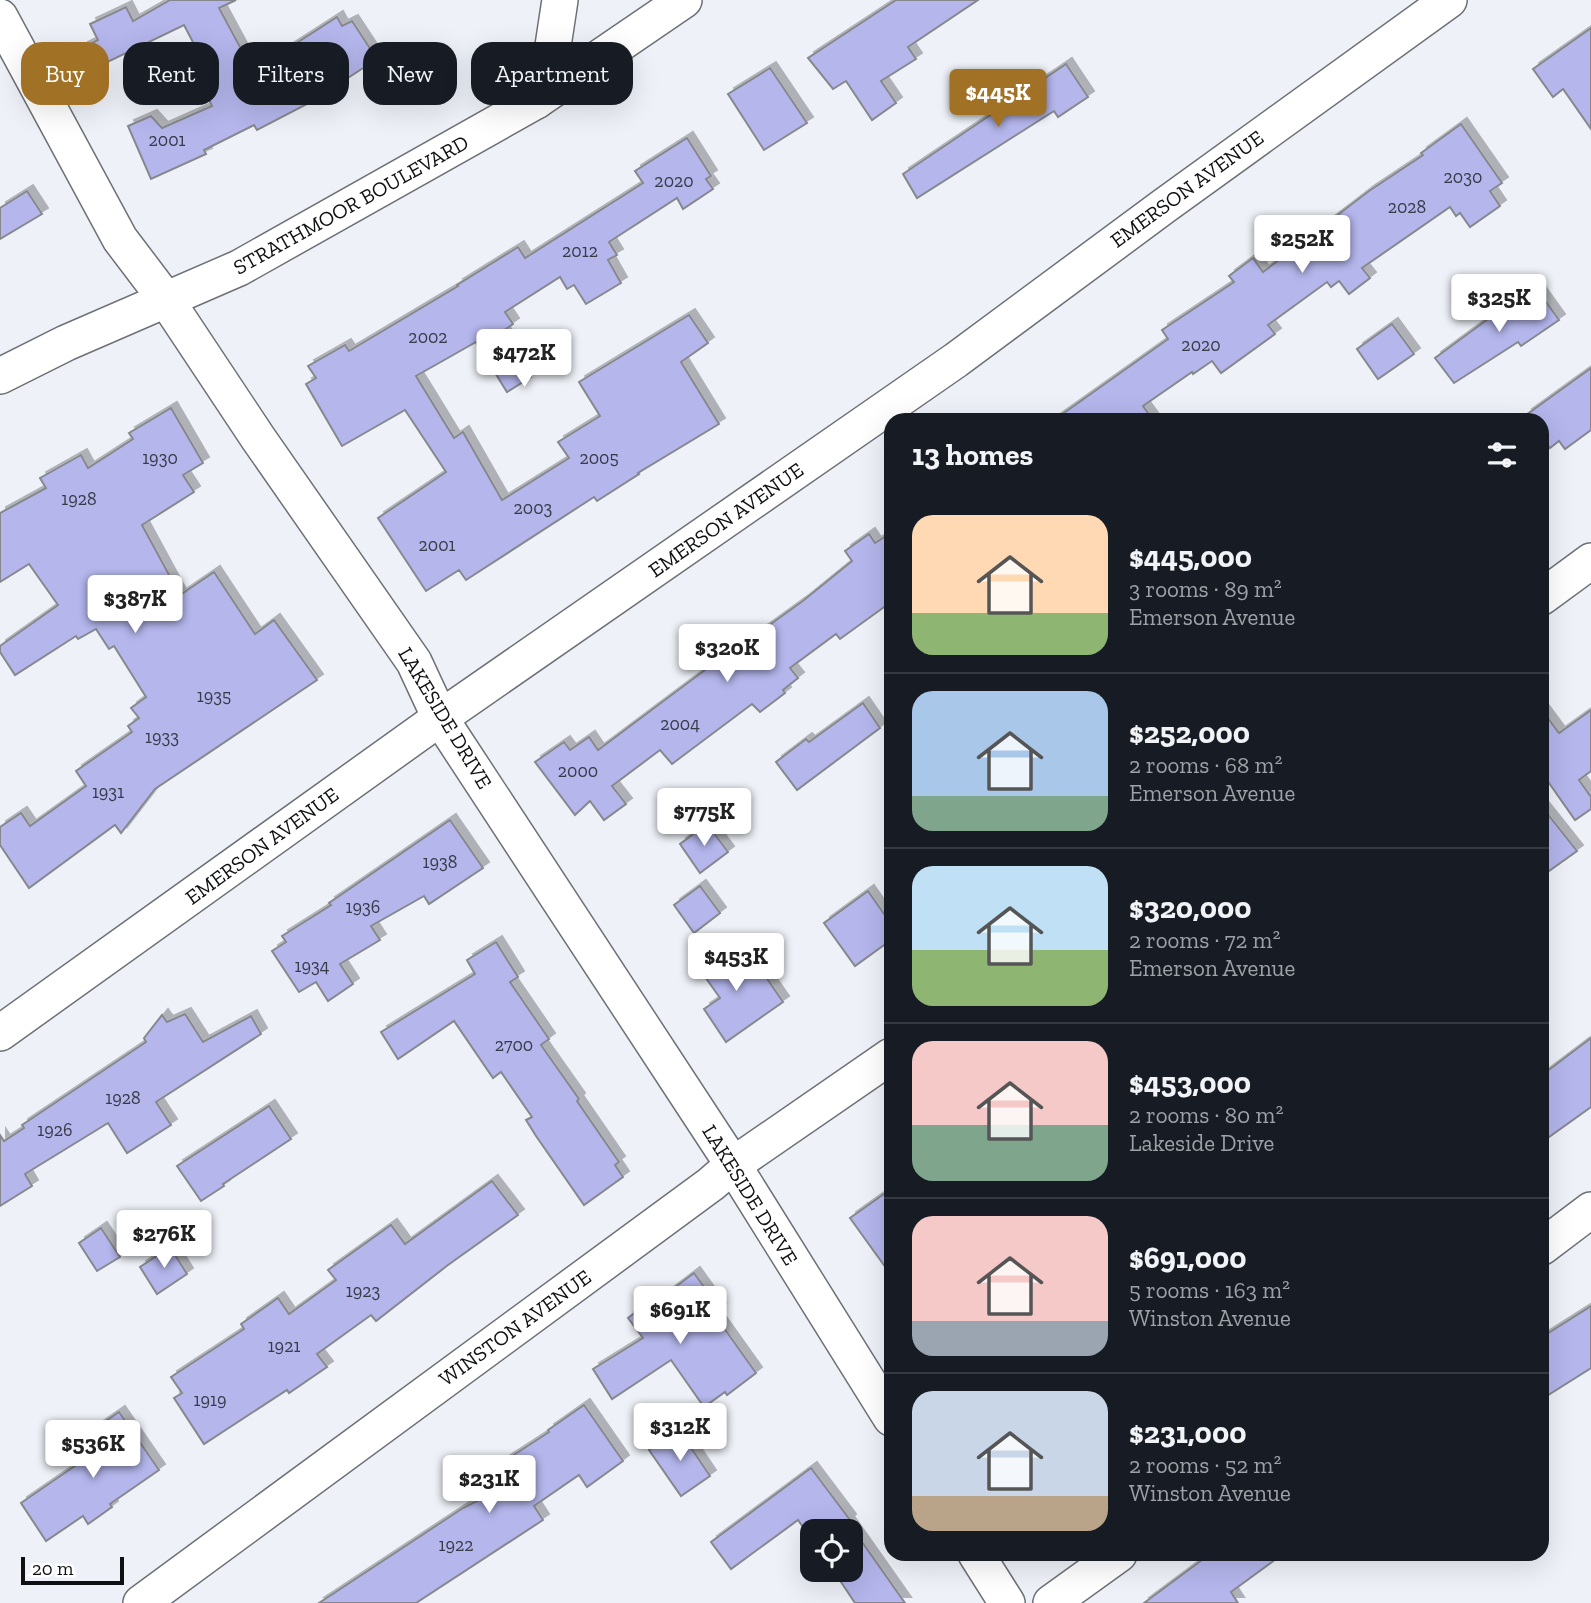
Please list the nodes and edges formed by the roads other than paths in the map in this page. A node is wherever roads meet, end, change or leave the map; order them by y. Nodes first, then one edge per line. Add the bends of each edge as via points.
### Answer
1 (560, 0) edge
2 (684, 0) edge
3 (1448, 0) edge
4 (0, 17) edge
5 (555, 42) edge
6 (622, 42) edge
7 (529, 105) edge
8 (167, 301) junction
9 (0, 376) edge
10 (1591, 561) edge
11 (1549, 592) edge
12 (440, 718) junction
13 (0, 1033) edge
14 (884, 1061) edge
15 (733, 1165) junction
16 (1591, 1210) edge
17 (1549, 1242) edge
18 (884, 1407) edge
19 (980, 1561) edge
20 (1109, 1561) edge
21 (141, 1603) edge
22 (1007, 1603) edge
23 (1051, 1603) edge

1 - 5 street
2 - 6 street, STRATHMOOR BOULEVARD
3 - 12 street, EMERSON AVENUE via 956,360
4 - 8 street, LAKESIDE DRIVE via 120,239
7 - 8 street, STRATHMOOR BOULEVARD via 239,268
8 - 9 street, STRATHMOOR BOULEVARD
8 - 12 street, LAKESIDE DRIVE via 414,662
10 - 11 street
12 - 13 street, EMERSON AVENUE
12 - 15 street, LAKESIDE DRIVE
14 - 15 street, WINSTON AVENUE
15 - 18 street, LAKESIDE DRIVE
15 - 21 street, WINSTON AVENUE
16 - 17 street
19 - 22 street
20 - 23 street

